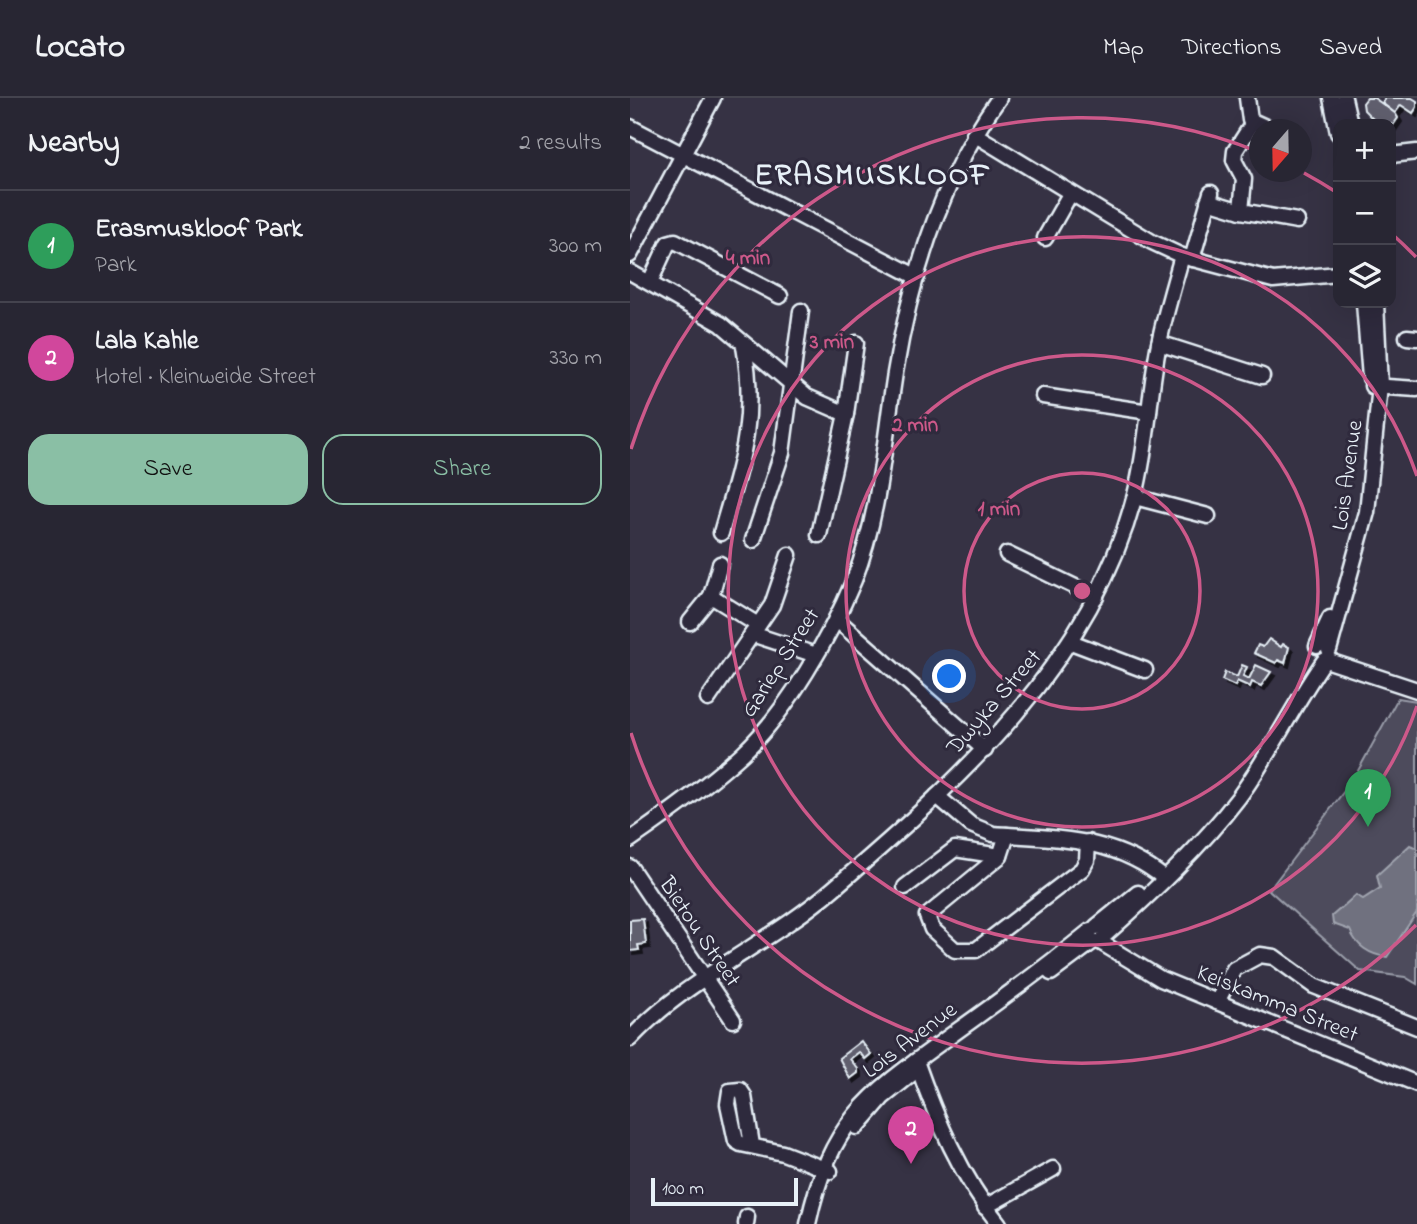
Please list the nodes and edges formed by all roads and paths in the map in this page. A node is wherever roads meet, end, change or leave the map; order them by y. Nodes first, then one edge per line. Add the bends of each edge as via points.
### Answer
1 (713, 98) edge
2 (999, 98) edge
3 (1247, 98) edge
4 (1331, 98) edge
5 (1344, 98) edge
6 (1252, 119) edge
7 (1335, 119) edge
8 (1349, 119) edge
9 (630, 127) edge
10 (1249, 129) edge
11 (974, 134) junction
12 (1417, 152) edge
13 (684, 153) junction
14 (1396, 154) edge
15 (1070, 194) junction
16 (1241, 211) junction
17 (1297, 221) dead end
18 (1045, 238) dead end
19 (630, 255) edge
20 (1187, 257) junction
21 (630, 272) edge
22 (1333, 274) edge
23 (917, 277) junction
24 (650, 282) junction
25 (780, 296) dead end
26 (1365, 308) edge
27 (1376, 308) edge
28 (801, 311) dead end
29 (856, 343) dead end
30 (1159, 343) junction
31 (744, 346) junction
32 (1262, 376) dead end
33 (790, 383) junction
34 (1375, 386) junction
35 (1417, 389) edge
36 (1043, 396) dead end
37 (1149, 412) junction
38 (846, 414) junction
39 (1135, 497) junction
40 (1208, 516) dead end
41 (721, 533) dead end
42 (819, 535) dead end
43 (753, 540) dead end
44 (1007, 554) dead end
45 (789, 555) dead end
46 (720, 564) dead end
47 (711, 596) junction
48 (1096, 597) junction
49 (836, 619) junction
50 (690, 622) dead end
51 (755, 630) junction
52 (1071, 642) junction
53 (1323, 654) junction
54 (816, 655) junction
55 (1146, 670) dead end
56 (1417, 690) edge
57 (708, 699) dead end
58 (985, 750) junction
59 (937, 796) junction
60 (1007, 835) junction
61 (630, 840) edge
62 (1088, 842) junction
63 (1000, 856) junction
64 (630, 867) edge
65 (1162, 877) junction
66 (905, 887) dead end
67 (1098, 935) junction
68 (705, 978) junction
69 (1217, 1002) junction
70 (733, 1020) dead end
71 (1417, 1027) edge
72 (630, 1039) edge
73 (917, 1065) junction
74 (1417, 1084) edge
75 (751, 1145) dead end
76 (828, 1169) junction
77 (1053, 1169) dead end
78 (985, 1206) junction
79 (808, 1224) edge
80 (815, 1224) edge
81 (999, 1224) edge

1 - 13 street
2 - 11 street, Gariep Street
3 - 6 street
4 - 7 street
5 - 8 street
9 - 13 street
10 - 16 street via 1234,160 1244,179
11 - 15 street
11 - 23 street, Gariep Street via 941,201
12 - 14 street
13 - 19 street
13 - 23 street
15 - 18 street
15 - 20 street
16 - 17 street
16 - 20 street, Dwyka Street via 1210,197
20 - 22 street via 1273,280
20 - 30 street, Dwyka Street
21 - 24 street
23 - 49 street, Gariep Street via 895,372 872,520
24 - 25 street via 668,243 675,241
24 - 31 street via 721,324
26 - 34 street, Lois Avenue
27 - 34 street, Lois Avenue
28 - 33 street
29 - 38 street
30 - 32 street
30 - 37 street, Dwyka Street
31 - 33 street
31 - 41 street via 749,389 747,443
33 - 38 street via 807,397
33 - 43 street via 782,453
34 - 35 street
34 - 53 street, Lois Avenue via 1355,534
36 - 37 street
37 - 39 street, Dwyka Street
38 - 42 street
39 - 40 street
39 - 48 street, Dwyka Street
44 - 48 street
45 - 51 street via 780,590
46 - 47 street
47 - 50 street
47 - 51 street
48 - 52 street, Dwyka Street
49 - 54 street, Gariep Street
49 - 58 street
51 - 54 street
51 - 57 street
52 - 55 street
52 - 58 street, Dwyka Street
53 - 56 street
53 - 65 street, Lois Avenue via 1258,760
54 - 61 street, Gariep Street via 744,752
58 - 59 street, Dwyka Street
59 - 60 street via 971,825
59 - 68 street, Dwyka Street via 831,891
60 - 62 street
60 - 63 street
62 - 63 street via 1082,869 976,950 955,950 932,929 927,916
62 - 65 street
63 - 66 street via 955,849
64 - 68 street, Bietou Street
65 - 67 street, Lois Avenue
67 - 69 street, Keiskamma Street via 1161,979
67 - 73 street, Lois Avenue
68 - 70 street, Bietou Street
68 - 72 street, Dwyka Street
69 - 71 street via 1234,970 1260,955 1273,957 1314,986
69 - 74 street, Keiskamma Street
73 - 76 street, Lois Avenue via 870,1097 839,1138
73 - 78 street via 948,1141
75 - 76 street
76 - 79 street, Lois Avenue
76 - 80 street, Lois Avenue
77 - 78 street
78 - 81 street

